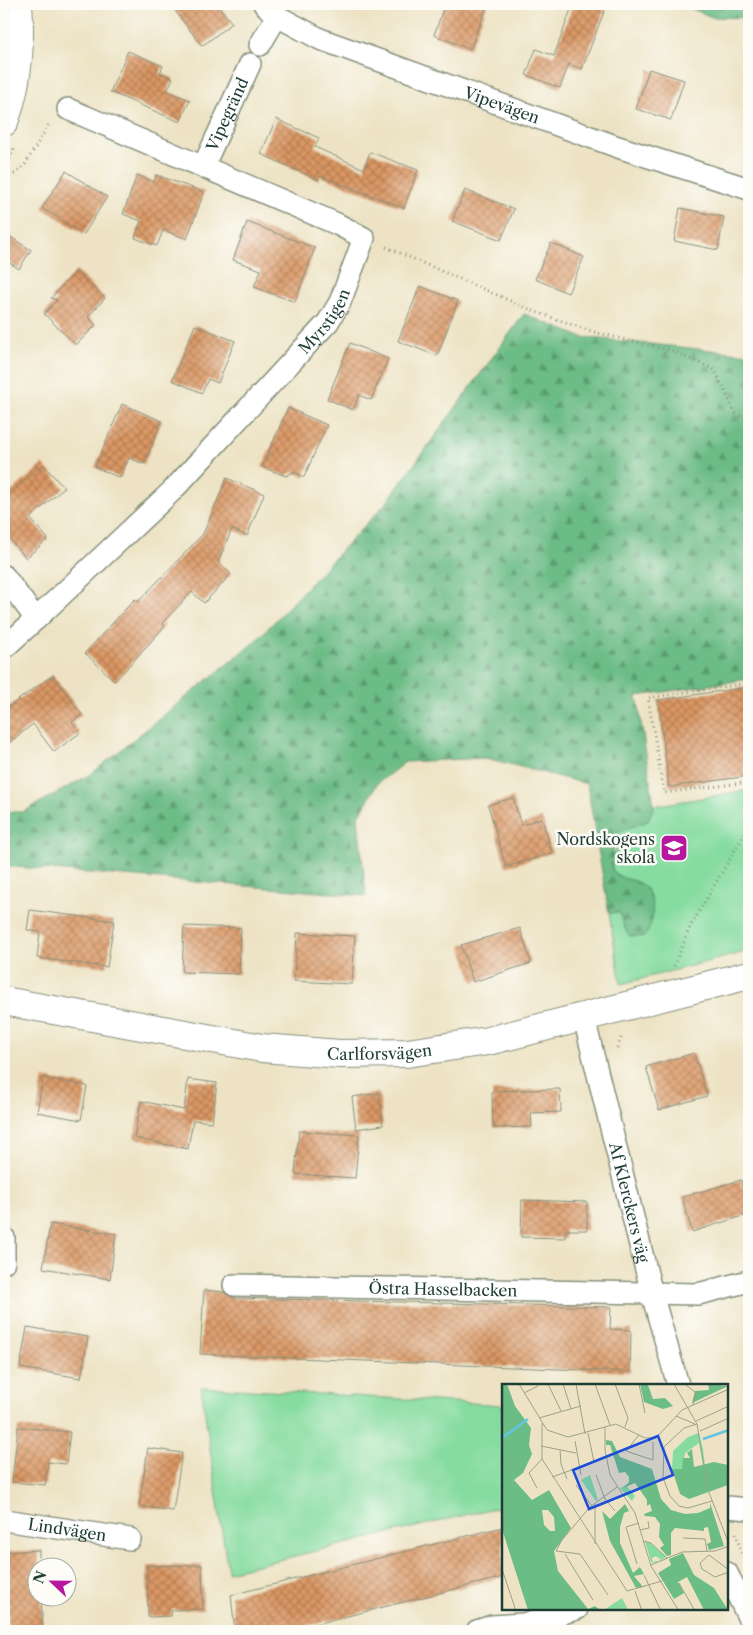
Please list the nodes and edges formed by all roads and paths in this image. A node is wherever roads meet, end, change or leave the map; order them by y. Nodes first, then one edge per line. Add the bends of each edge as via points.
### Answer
1 (18, 4) edge
2 (270, 10) edge
3 (68, 109) joint
4 (4, 122) edge
5 (203, 167) junction
6 (4, 176) edge
7 (749, 189) edge
8 (364, 238) junction
9 (749, 422) edge
10 (4, 576) edge
11 (36, 619) junction
12 (4, 648) edge
13 (749, 682) edge
14 (749, 782) edge
15 (749, 826) edge
16 (672, 971) dead end
17 (749, 975) edge
18 (4, 1001) edge
19 (584, 1018) junction
20 (4, 1238) edge
21 (4, 1262) edge
22 (749, 1281) edge
23 (234, 1285) dead end
24 (652, 1294) junction
25 (678, 1384) edge
26 (735, 1507) edge
27 (4, 1520) edge
28 (130, 1539) dead end
29 (742, 1555) dead end
30 (728, 1575) edge
31 (573, 1610) edge
32 (749, 1619) edge
33 (477, 1631) edge

1 - 4 street via 18,57
2 - 5 street, Vipegränd via 255,54
2 - 7 street, Vipevägen via 320,39 618,147
3 - 5 street
3 - 6 path via 58,110 25,165 15,174
5 - 8 street
8 - 9 path via 536,312 594,332 673,351 715,370 735,414
8 - 11 street, Myrstigen via 340,302 328,322 172,491
10 - 11 street
11 - 12 street, Myrstigen
13 - 14 path via 648,698 664,793
15 - 16 path via 690,928
17 - 19 street, Carlforsvägen
18 - 19 street, Carlforsvägen via 262,1048 340,1054 407,1053 479,1043
19 - 24 street, Af Klerckers väg
20 - 21 street
22 - 24 street, Östra Hasselbacken via 698,1294
23 - 24 street, Östra Hasselbacken
24 - 25 street, Af Klerckers väg
26 - 29 path
27 - 28 street, Lindvägen
30 - 32 street
31 - 33 street via 523,1624 492,1626

